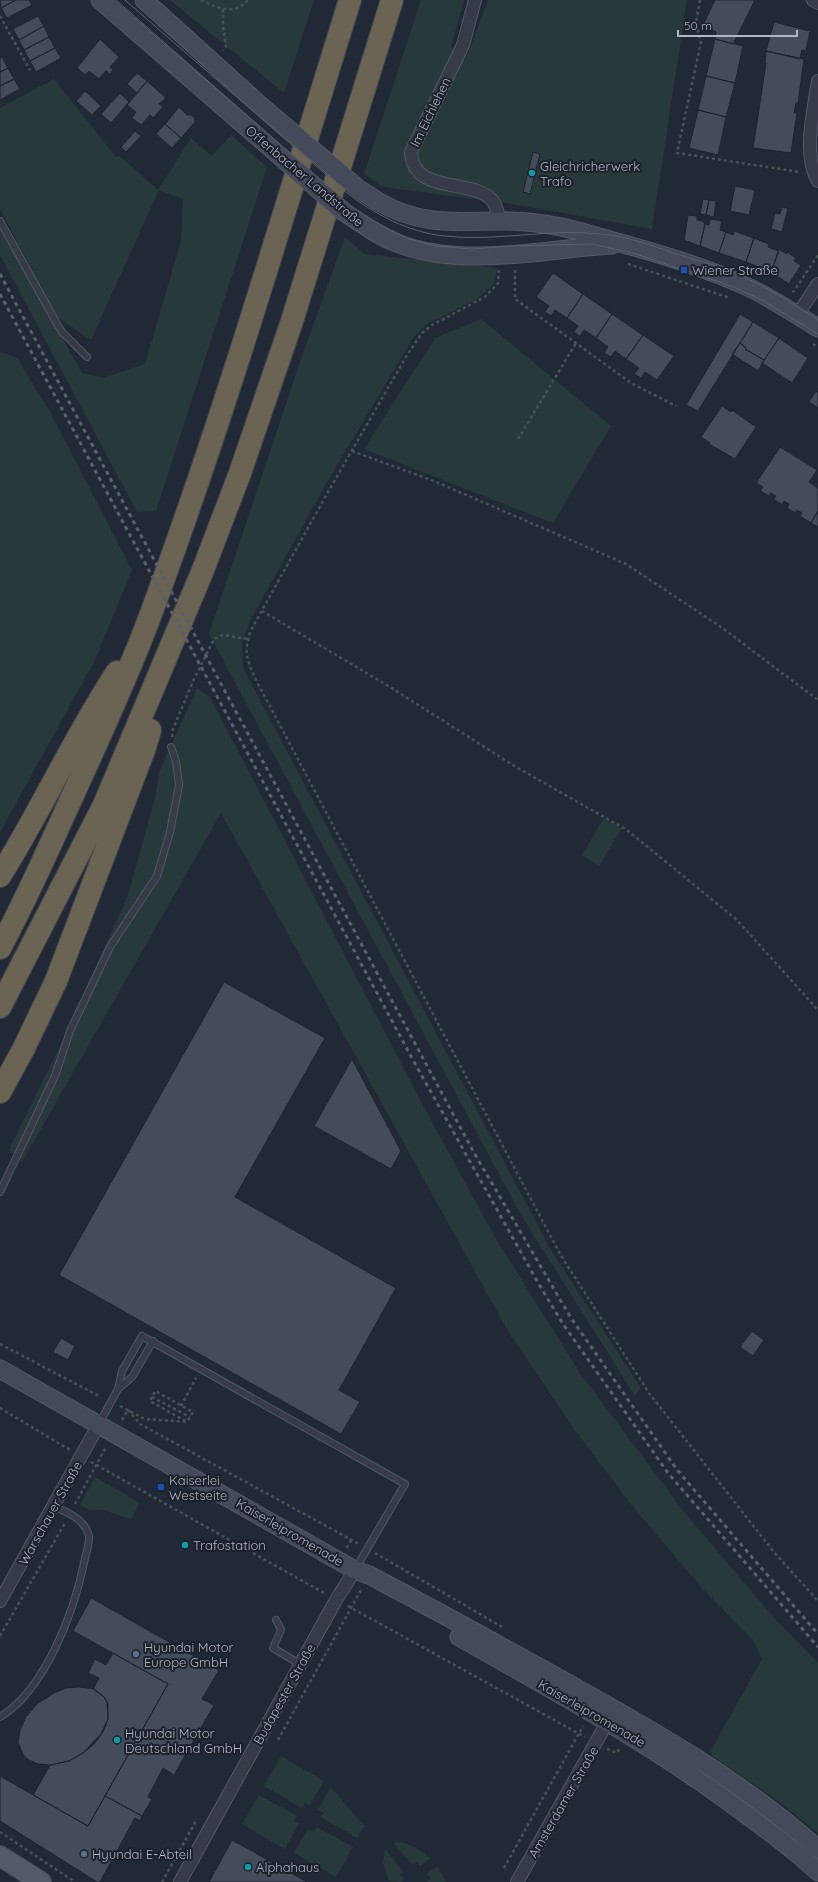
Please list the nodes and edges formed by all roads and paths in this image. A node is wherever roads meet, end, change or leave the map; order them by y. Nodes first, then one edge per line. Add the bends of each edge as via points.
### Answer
1 (100, 0) edge
2 (144, 0) edge
3 (201, 0) edge
4 (248, 0) edge
5 (350, 0) edge
6 (392, 0) edge
7 (475, 0) edge
8 (700, 0) edge
9 (813, 0) edge
10 (818, 3) edge
11 (223, 9) junction
12 (0, 16) edge
13 (213, 60) junction
14 (30, 70) dead end
15 (818, 81) edge
16 (816, 177) edge
17 (0, 221) edge
18 (498, 222) junction
19 (623, 244) junction
20 (818, 255) edge
21 (499, 263) dead end
22 (626, 263) dead end
23 (514, 268) dead end
24 (818, 284) edge
25 (794, 291) dead end
26 (733, 300) dead end
27 (798, 314) junction
28 (816, 322) edge
29 (576, 343) junction
30 (812, 344) dead end
31 (818, 348) edge
32 (87, 357) dead end
33 (676, 406) dead end
34 (518, 438) dead end
35 (352, 451) junction
36 (262, 611) junction
37 (145, 631) junction
38 (248, 639) junction
39 (173, 644) junction
40 (818, 700) edge
41 (171, 747) joint
42 (0, 876) edge
43 (0, 948) edge
44 (0, 1006) edge
45 (818, 1010) edge
46 (0, 1092) edge
47 (0, 1192) edge
48 (152, 1341) junction
49 (0, 1344) edge
50 (0, 1369) edge
51 (201, 1370) junction
52 (118, 1389) junction
53 (93, 1394) dead end
54 (152, 1396) junction
55 (181, 1406) junction
56 (0, 1408) edge
57 (190, 1417) junction
58 (121, 1422) dead end
59 (187, 1422) junction
60 (99, 1424) junction
61 (70, 1450) dead end
62 (104, 1452) dead end
63 (97, 1465) junction
64 (53, 1506) junction
65 (70, 1513) junction
66 (381, 1556) dead end
67 (364, 1575) junction
68 (336, 1600) junction
69 (0, 1601) edge
70 (818, 1601) edge
71 (350, 1608) junction
72 (276, 1620) dead end
73 (0, 1636) edge
74 (300, 1664) junction
75 (590, 1712) junction
76 (611, 1715) junction
77 (0, 1717) edge
78 (578, 1734) junction
79 (278, 1740) dead end
80 (596, 1743) junction
81 (617, 1753) dead end
82 (0, 1832) edge
83 (818, 1849) edge
84 (0, 1856) edge
85 (504, 1868) dead end
86 (818, 1872) edge
87 (41, 1882) edge
88 (75, 1882) edge
89 (180, 1882) edge
90 (516, 1882) edge

1 - 19 main road, Offenbacher Landstraße, bridge via 344,212 392,241 421,251 451,256 512,255
2 - 13 main road, Offenbacher Landstraße
3 - 11 path
4 - 11 path via 242,7
5 - 37 highway via 224,404
6 - 39 highway via 292,321 243,465
7 - 18 street, Im Eichlehen via 463,45 411,152 411,160 421,173 435,182 475,190 486,195 495,206
8 - 16 path via 696,23 702,42 677,153
9 - 10 street
11 - 13 path via 226,47
12 - 14 path
13 - 18 main road, Offenbacher Landstraße, bridge via 260,105 359,189 379,202 402,214 442,222
15 - 16 street via 811,159
17 - 32 lane via 62,332
18 - 19 main road, Offenbacher Landstraße via 542,224 591,233
19 - 27 main road, Offenbacher Landstraße via 749,287
20 - 25 path
21 - 35 path via 498,283 485,297 422,333
22 - 26 path
23 - 29 path via 515,299
24 - 27 street
27 - 28 main road, Offenbacher Landstraße
29 - 33 path via 631,383
29 - 34 path
30 - 31 path
35 - 36 path
35 - 40 path via 434,481 626,564 721,627
36 - 38 path
36 - 45 path via 390,687 516,767 627,830 737,920
37 - 42 highway via 99,699 54,784
37 - 43 highway via 21,910
38 - 41 path via 223,635 214,639 173,730
38 - 70 path via 246,658 256,680 560,1254 649,1393 774,1551
39 - 44 highway via 104,805
39 - 46 highway via 144,750 56,981
41 - 47 lane via 176,761 179,785 170,832 157,876 110,947 70,1031 55,1076
48 - 51 lane
48 - 52 lane via 132,1377
48 - 52 lane via 142,1336 122,1371
49 - 53 path
50 - 60 main road, Kaiserleipromenade
51 - 55 path
51 - 67 lane via 405,1484
52 - 60 lane
54 - 55 path via 155,1391
54 - 57 path
54 - 59 path via 150,1401
55 - 57 path via 193,1412
56 - 61 path
57 - 59 path
58 - 59 path via 128,1410 145,1419
60 - 64 street, Warschauer Straße
60 - 67 main road, Kaiserleipromenade
62 - 63 path
63 - 65 path
63 - 68 path
64 - 65 lane
64 - 69 street, Warschauer Straße
65 - 73 path
65 - 77 lane via 82,1523 89,1536 79,1586 46,1665 32,1688 12,1710
66 - 67 path
67 - 68 street, Budapester Straße
67 - 71 path
67 - 75 main road, Kaiserleipromenade via 382,1593
67 - 76 main road, Kaiserleipromenade
68 - 71 path
68 - 74 street, Budapester Straße
71 - 78 path
71 - 79 path
72 - 74 lane via 281,1630 273,1648
74 - 89 street, Budapester Straße
75 - 76 main road, Kaiserleipromenade
75 - 78 path
76 - 80 street, Amsterdamer Straße
76 - 83 main road, Kaiserleipromenade via 716,1771
76 - 86 main road, Kaiserleipromenade via 804,1858
78 - 80 path
78 - 85 path
80 - 81 path
80 - 90 street, Amsterdamer Straße
82 - 88 path
84 - 87 main road

